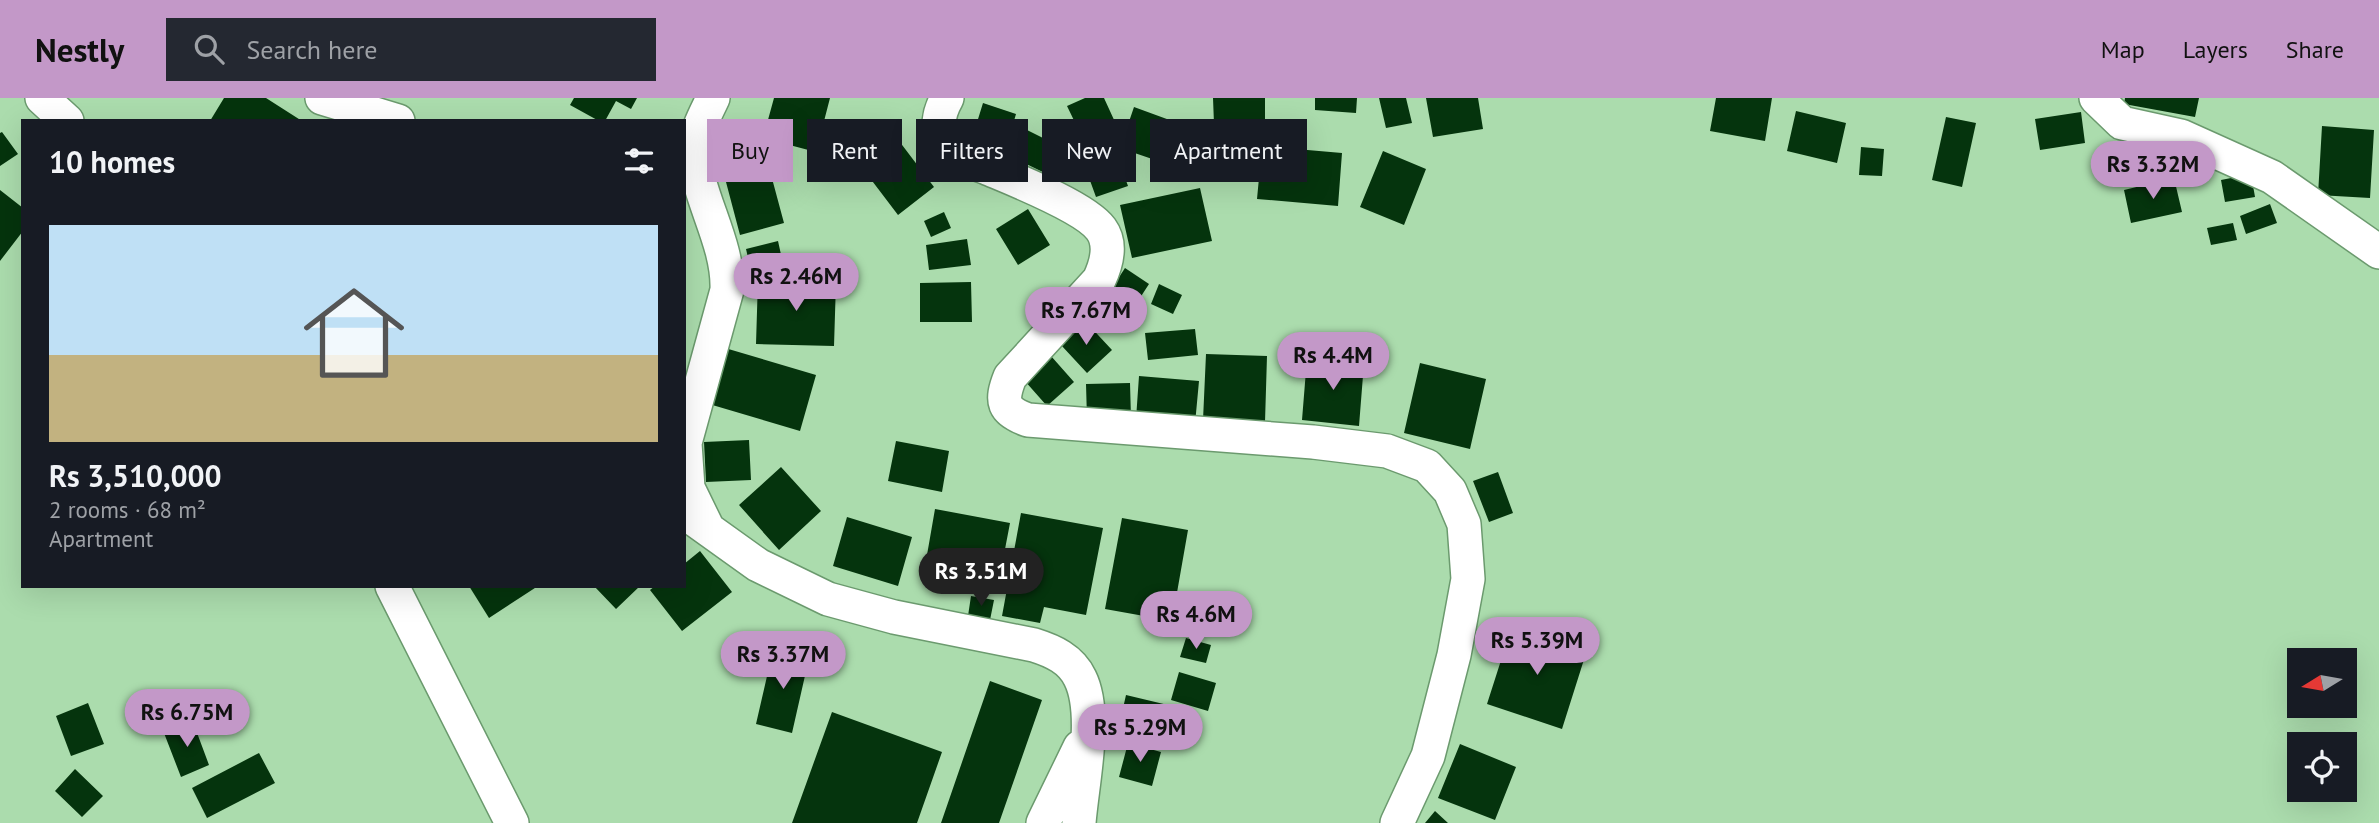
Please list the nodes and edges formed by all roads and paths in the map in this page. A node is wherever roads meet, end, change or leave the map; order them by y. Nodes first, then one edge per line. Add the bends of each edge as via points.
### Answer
1 (42, 98) edge
2 (322, 98) edge
3 (713, 98) edge
4 (947, 98) edge
5 (2096, 98) edge
6 (65, 119) edge
7 (390, 119) edge
8 (2379, 252) edge
9 (686, 439) edge
10 (686, 458) edge
11 (686, 514) edge
12 (709, 533) junction
13 (393, 588) edge
14 (1087, 736) junction
15 (512, 823) edge
16 (1043, 823) edge
17 (1079, 823) edge
18 (1397, 823) edge

1 - 6 street
2 - 7 street
3 - 9 street via 695,148 698,176 727,274 726,290
4 - 18 street via 941,108 940,134 954,154 1028,185 1091,219 1102,230 1107,246 1099,280 1010,377 1004,393 1012,415 1028,421 1387,451 1427,466 1450,491 1464,524 1468,579 1428,756
5 - 8 street via 2122,123 2181,136 2272,177
10 - 12 street via 688,488
11 - 12 street
12 - 14 street via 758,565 828,599 1054,651 1080,678 1087,701
13 - 15 street
14 - 16 street
14 - 17 street

